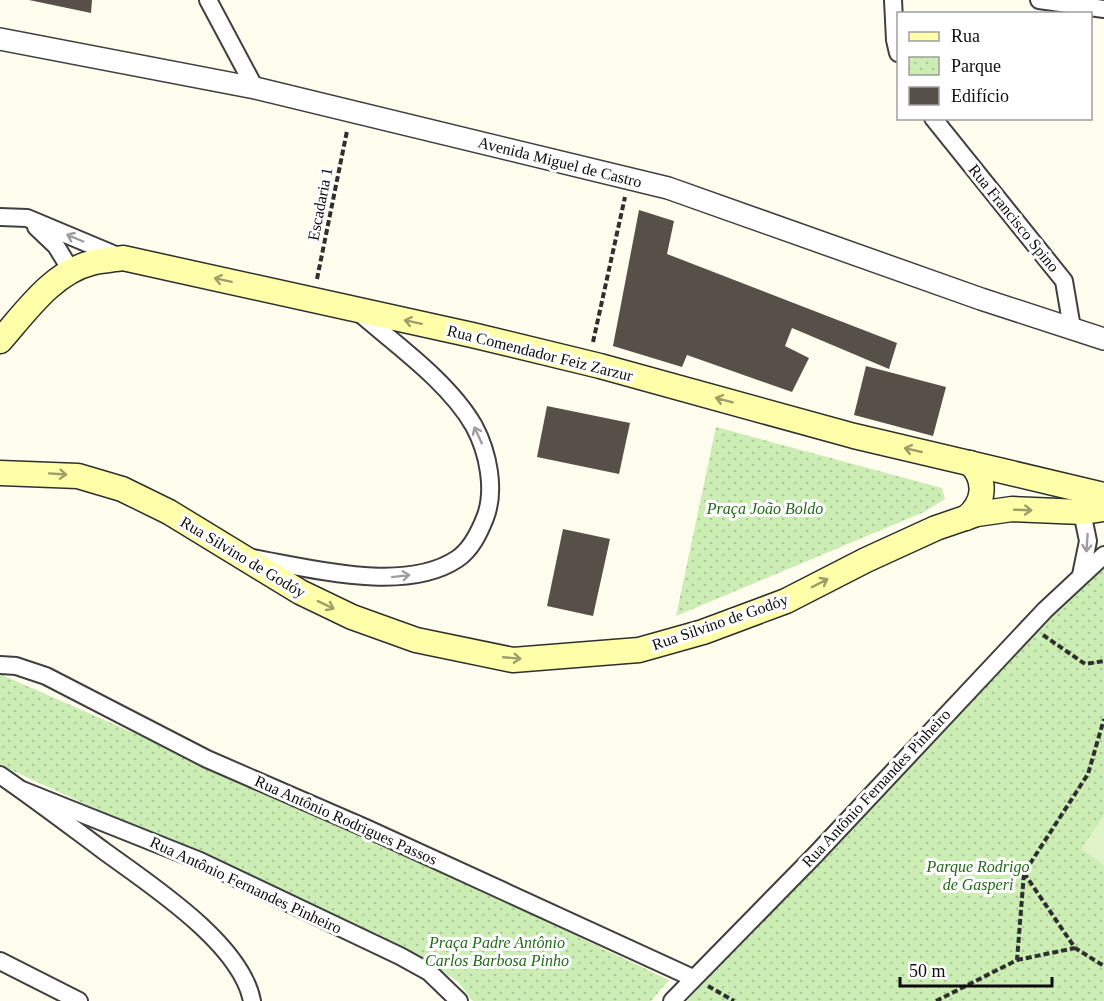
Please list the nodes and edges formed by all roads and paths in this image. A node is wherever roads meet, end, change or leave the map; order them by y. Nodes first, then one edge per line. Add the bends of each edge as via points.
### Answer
1 (208, 0) edge
2 (893, 0) edge
3 (1039, 0) edge
4 (1104, 9) edge
5 (0, 39) edge
6 (897, 49) edge
7 (255, 88) junction
8 (351, 111) junction
9 (935, 120) edge
10 (629, 178) junction
11 (0, 217) edge
12 (27, 218) junction
13 (123, 258) junction
14 (72, 272) junction
15 (313, 301) junction
16 (357, 310) junction
17 (1072, 328) junction
18 (1104, 339) edge
19 (0, 341) edge
20 (588, 363) junction
21 (970, 463) junction
22 (0, 473) edge
23 (1104, 495) edge
24 (1093, 510) edge
25 (966, 518) junction
26 (1104, 555) edge
27 (239, 556) junction
28 (1081, 575) junction
29 (1030, 626) junction
30 (1104, 661) edge
31 (0, 665) edge
32 (1104, 719) edge
33 (0, 775) edge
34 (22, 790) junction
35 (1024, 873) junction
36 (1075, 948) junction
37 (1017, 960) junction
38 (0, 961) edge
39 (1104, 966) edge
40 (693, 978) junction
41 (79, 1001) edge
42 (252, 1001) edge
43 (459, 1001) edge
44 (672, 1001) edge
45 (734, 1001) edge
46 (936, 1001) edge

1 - 7 street
2 - 6 street
3 - 4 street
5 - 7 street, Avenida Miguel de Castro
7 - 8 street, Avenida Miguel de Castro
8 - 10 street, Avenida Miguel de Castro
8 - 15 path, Escadaria 1
9 - 17 street, Rua Francisco Spino via 1064,281
10 - 17 street, Avenida Miguel de Castro via 668,188
10 - 20 path
11 - 12 street
13 -> 12 street
12 - 14 street via 56,246
13 - 14 main road, Rua Comendador Feiz Zarzur via 89,263
15 -> 13 main road, Rua Comendador Feiz Zarzur
14 - 19 main road, Rua Comendador Feiz Zarzur via 48,288
15 - 16 main road, Rua Comendador Feiz Zarzur
20 -> 16 main road, Rua Comendador Feiz Zarzur
27 -> 16 street via 388,577 432,572 459,558 477,537 487,512 490,484 483,446 473,424 446,389
17 - 18 street, Avenida Miguel de Castro
21 -> 20 main road, Rua Comendador Feiz Zarzur via 854,436
21 - 23 main road, Rua Comendador Feiz Zarzur
21 - 25 main road via 980,475 982,491 977,507
22 -> 27 main road, Rua Silvino de Godóy via 78,476 122,489 169,512
25 -> 24 main road, Rua Silvino de Godóy via 1012,509
24 -> 28 street
27 -> 25 main road, Rua Silvino de Godóy via 352,618 416,640 513,660 639,650 703,632 786,601 866,560
26 - 28 street, Rua Antônio Fernandes Pinheiro
28 - 29 street, Rua Antônio Fernandes Pinheiro
29 - 30 path via 1085,663
29 - 40 street, Rua Antônio Fernandes Pinheiro via 815,855
31 - 40 street, Rua Antônio Rodrigues Passos via 46,676 207,759
32 - 35 path via 1088,774
33 - 34 street
34 - 42 street via 207,931 234,963
34 - 43 street, Rua Antônio Fernandes Pinheiro via 200,861 400,956 429,972
35 - 36 path
35 - 37 path
36 - 37 path
36 - 39 path
37 - 46 path
38 - 41 street
40 - 44 street, Rua Antônio Fernandes Pinheiro
40 - 45 path

